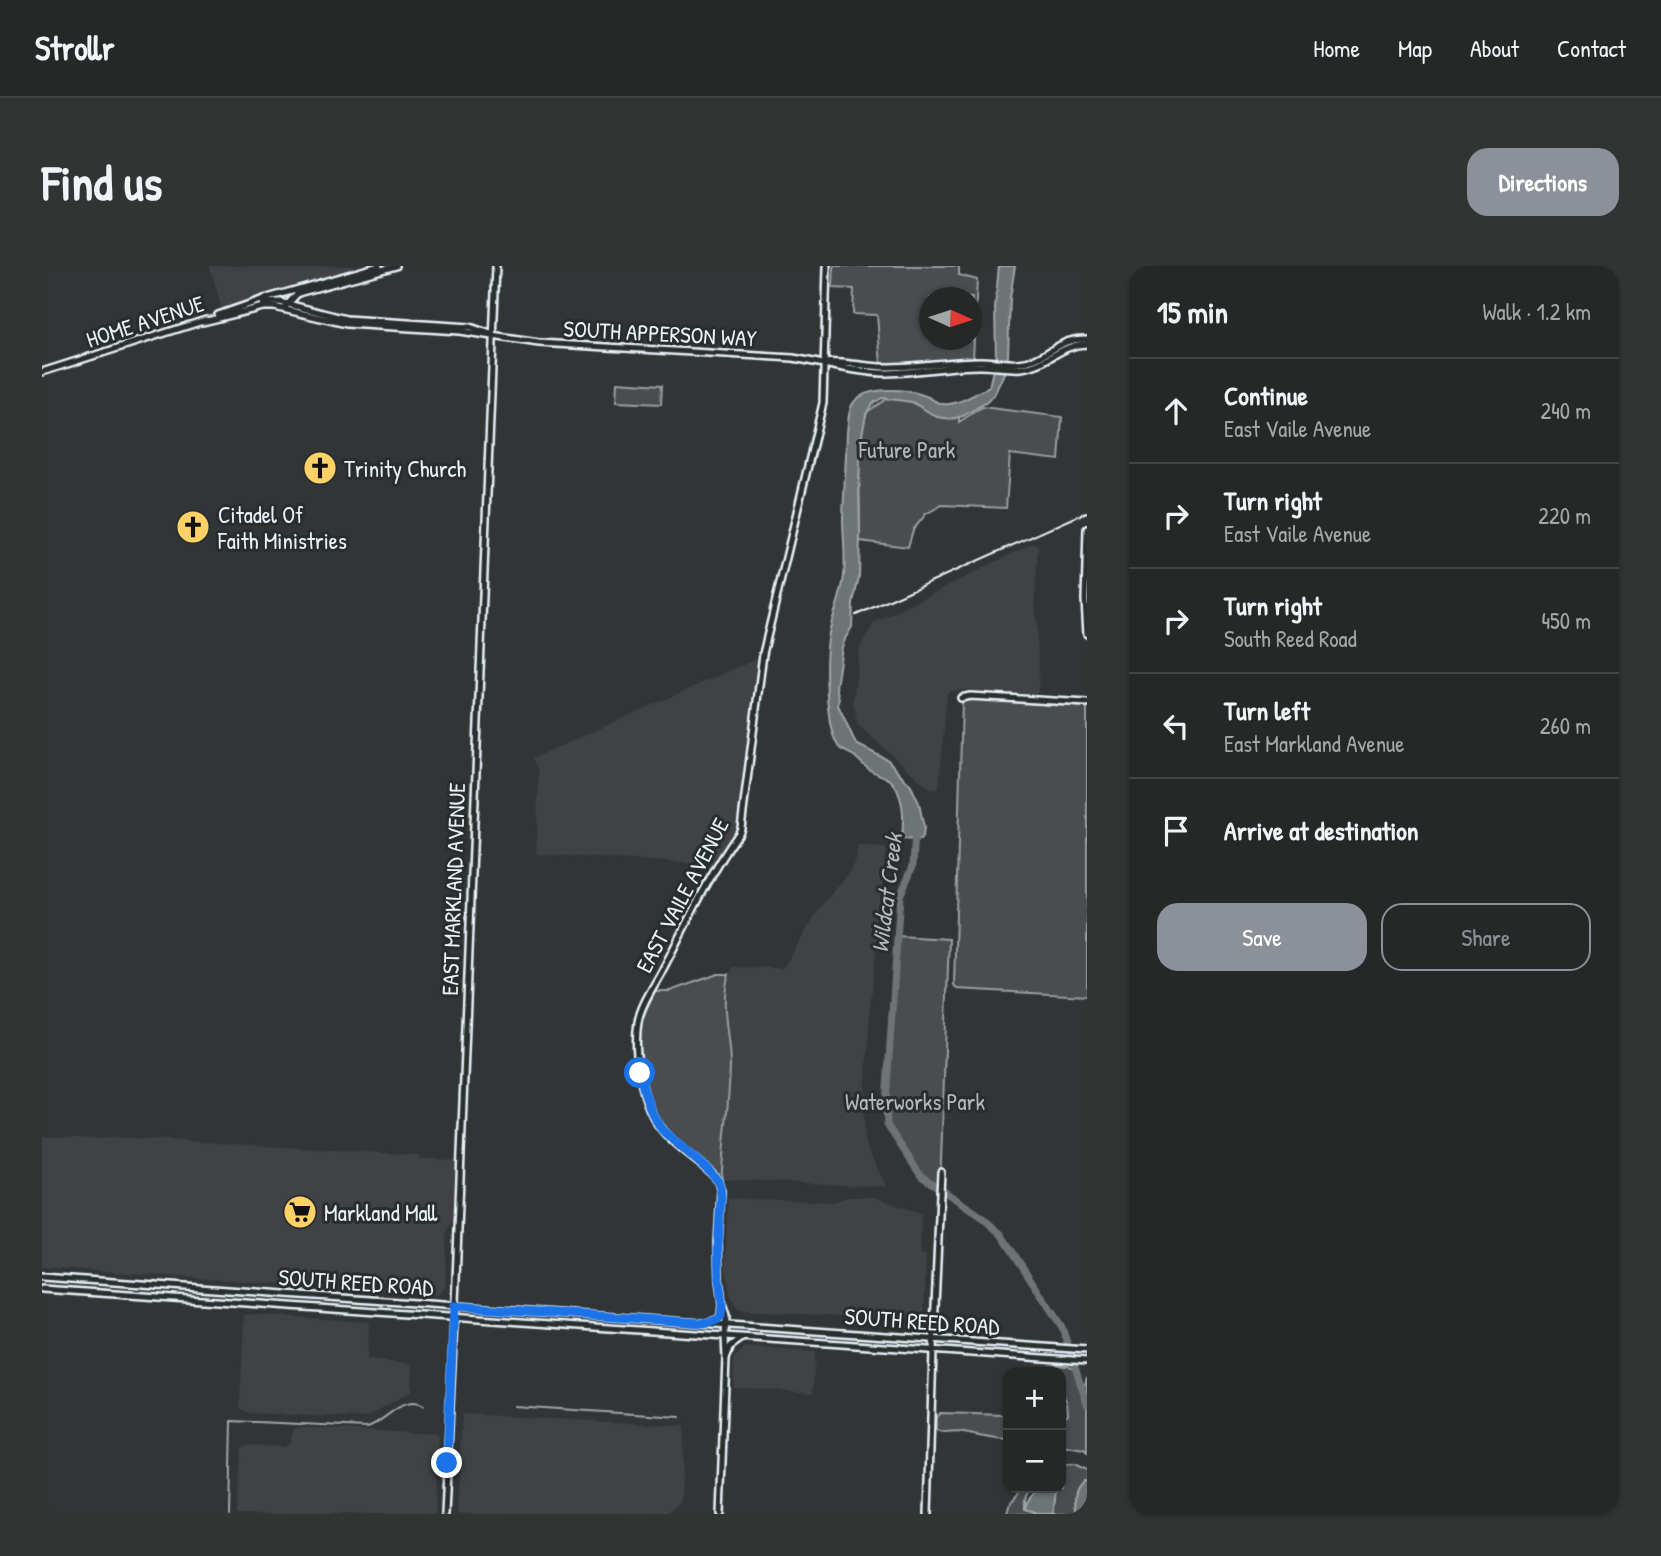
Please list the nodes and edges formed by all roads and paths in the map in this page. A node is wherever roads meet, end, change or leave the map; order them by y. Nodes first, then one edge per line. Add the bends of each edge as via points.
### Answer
1 (379, 266) edge
2 (396, 266) edge
3 (496, 266) edge
4 (827, 266) edge
5 (249, 305) junction
6 (286, 306) junction
7 (203, 322) junction
8 (493, 335) junction
9 (1087, 339) edge
10 (1087, 344) edge
11 (824, 363) junction
12 (1017, 366) junction
13 (42, 372) edge
14 (1087, 529) edge
15 (1087, 634) edge
16 (961, 698) dead end
17 (1087, 703) edge
18 (941, 1172) dead end
19 (42, 1277) edge
20 (42, 1289) edge
21 (722, 1304) junction
22 (454, 1306) junction
23 (454, 1317) junction
24 (703, 1323) junction
25 (727, 1325) junction
26 (725, 1336) junction
27 (742, 1338) junction
28 (933, 1339) junction
29 (1087, 1350) edge
30 (933, 1351) junction
31 (726, 1358) junction
32 (1087, 1361) edge
33 (445, 1514) edge
34 (720, 1514) edge
35 (928, 1514) edge

1 - 5 main road, HOME AVENUE
2 - 6 main road via 298,293
3 - 8 main road, EAST MARKLAND AVENUE
4 - 11 main road, EAST VAILE AVENUE
5 - 6 main road, SOUTH APPERSON WAY via 272,302
5 - 7 main road, HOME AVENUE
6 - 7 main road, SOUTH APPERSON WAY
6 - 8 main road, SOUTH APPERSON WAY via 346,319 462,326
7 - 13 main road, HOME AVENUE
8 - 11 main road, SOUTH APPERSON WAY via 539,343
8 - 22 main road, EAST MARKLAND AVENUE
9 - 12 main road, SOUTH APPERSON WAY via 1065,342
10 - 12 main road, SOUTH APPERSON WAY via 1066,347 1034,365
11 - 12 main road, SOUTH APPERSON WAY
11 - 21 main road, EAST VAILE AVENUE via 820,419 763,654 741,828 638,1021 640,1073 652,1113 662,1130 720,1186
14 - 15 main road
16 - 17 main road
18 - 28 main road
19 - 22 main road, SOUTH REED ROAD
20 - 23 main road, SOUTH REED ROAD
21 - 24 main road via 721,1316
21 - 25 main road, EAST VAILE AVENUE
22 - 23 main road, EAST MARKLAND AVENUE
22 - 24 main road, SOUTH REED ROAD
23 - 26 main road, SOUTH REED ROAD
23 - 33 main road, EAST MARKLAND AVENUE
24 - 25 main road, SOUTH REED ROAD
25 - 26 main road, EAST VAILE AVENUE
25 - 28 main road, SOUTH REED ROAD
26 - 27 main road, SOUTH REED ROAD
26 - 31 main road, EAST VAILE AVENUE
27 - 30 main road, SOUTH REED ROAD
27 - 31 main road via 731,1346
28 - 29 main road, SOUTH REED ROAD
28 - 30 main road
30 - 32 main road, SOUTH REED ROAD
30 - 35 main road
31 - 34 main road, EAST VAILE AVENUE

